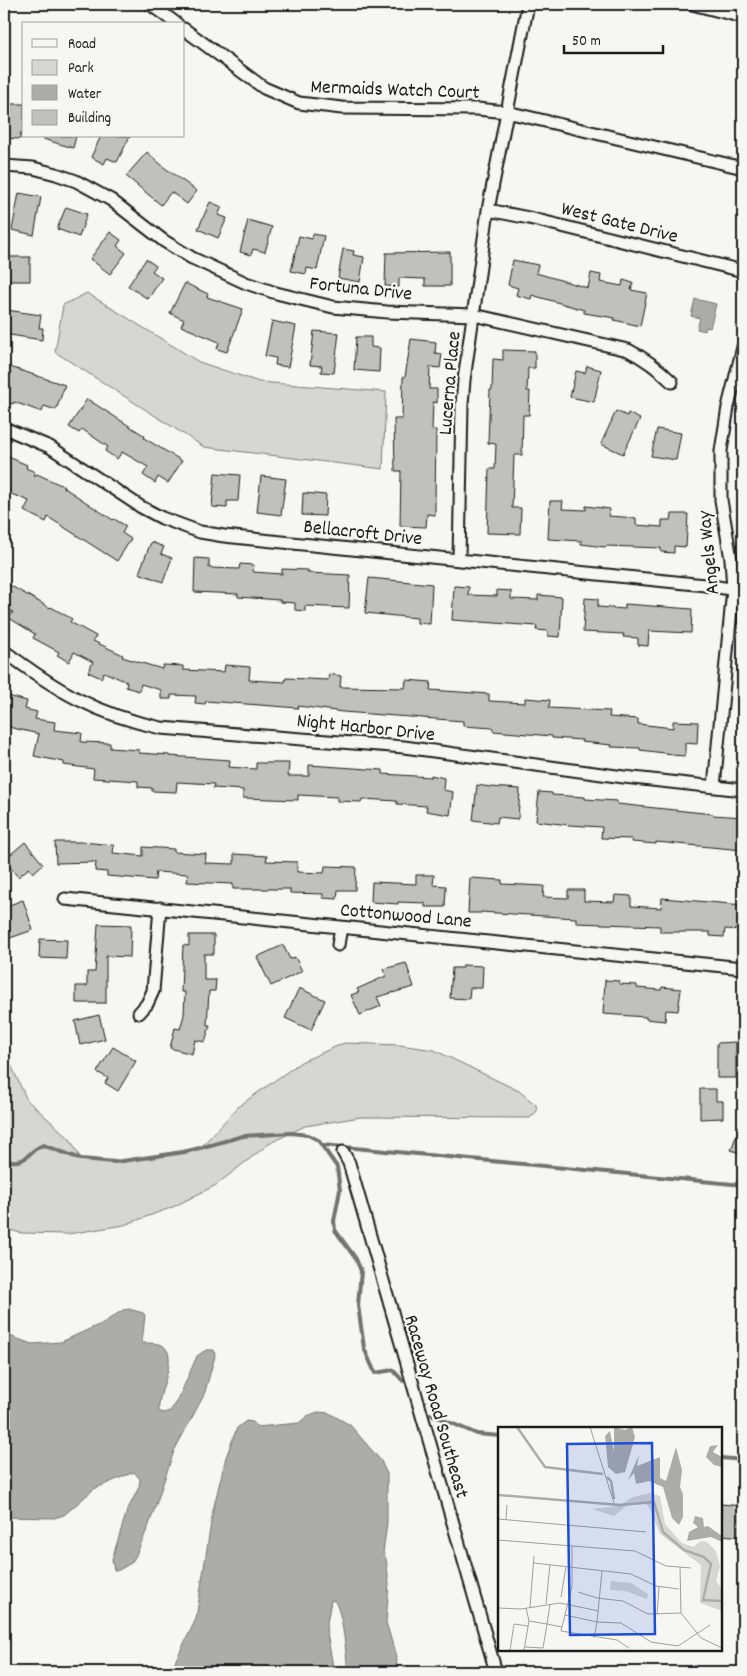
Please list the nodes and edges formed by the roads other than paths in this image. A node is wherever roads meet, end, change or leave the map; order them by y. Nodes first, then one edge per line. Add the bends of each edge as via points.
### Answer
1 (150, 4) edge
2 (528, 4) edge
3 (692, 4) edge
4 (743, 17) edge
5 (174, 22) edge
6 (185, 30) edge
7 (507, 112) junction
8 (4, 166) edge
9 (743, 168) edge
10 (488, 210) junction
11 (743, 271) edge
12 (474, 315) junction
13 (743, 346) edge
14 (672, 382) dead end
15 (4, 428) edge
16 (459, 559) junction
17 (738, 590) edge
18 (4, 650) edge
19 (714, 787) junction
20 (743, 790) edge
21 (64, 899) dead end
22 (160, 908) junction
23 (341, 927) junction
24 (338, 945) dead end
25 (743, 968) edge
26 (139, 1013) dead end
27 (343, 1152) dead end
28 (496, 1672) edge

1 - 5 street
2 - 7 street, Lucerna Place
3 - 4 street
6 - 7 street, Mermaids Watch Court via 264,88 299,103 342,108
7 - 9 street, Mermaids Watch Court
7 - 10 street, Lucerna Place
8 - 12 street, Fortuna Drive via 33,168 76,181 111,200 192,258 276,293 333,307
10 - 11 street, West Gate Drive
10 - 12 street, Lucerna Place
12 - 14 street, Fortuna Drive via 628,350 646,358
12 - 16 street, Lucerna Place via 462,405
13 - 17 street, Angels Way via 721,451 721,500
15 - 16 street, Bellacroft Drive via 50,447 141,507 200,532
16 - 17 street, Bellacroft Drive
17 - 19 street, Angels Way
18 - 19 street, Night Harbor Drive via 49,683 92,707 161,728 404,747
19 - 20 street, Night Harbor Drive
21 - 22 street, Cottonwood Lane
22 - 23 street, Cottonwood Lane
22 - 26 street via 153,990
23 - 24 street
23 - 25 street, Cottonwood Lane
27 - 28 street, Raceway Road Southeast via 352,1173

